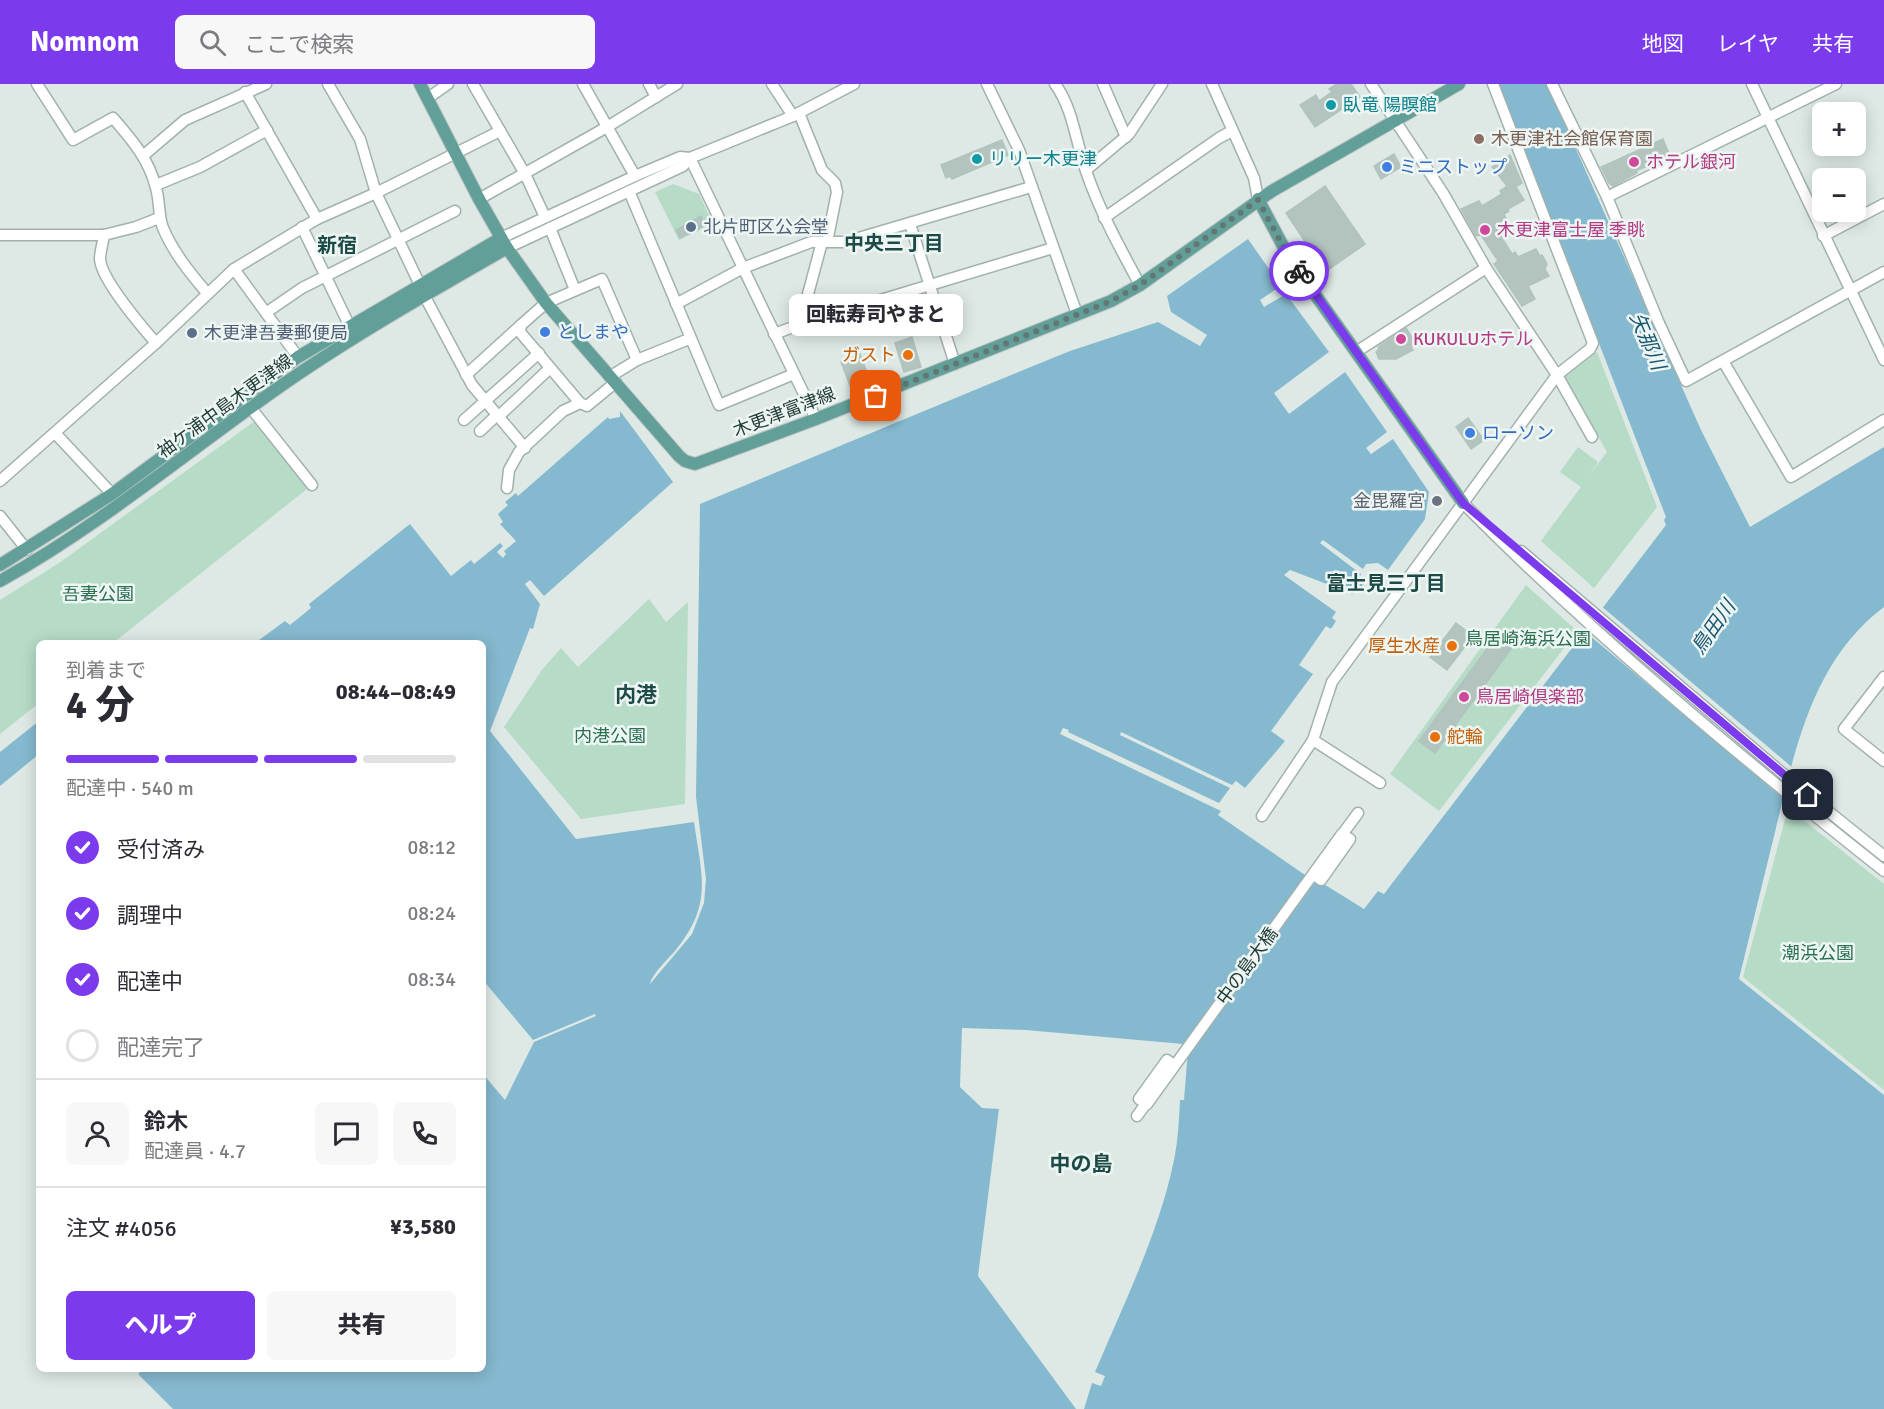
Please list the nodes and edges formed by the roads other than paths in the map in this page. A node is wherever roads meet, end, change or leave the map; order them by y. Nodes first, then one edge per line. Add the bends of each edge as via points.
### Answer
1 (37, 84) edge
2 (266, 84) edge
3 (328, 84) edge
4 (420, 84) edge
5 (448, 84) edge
6 (473, 84) edge
7 (583, 84) edge
8 (649, 84) edge
9 (677, 84) edge
10 (772, 84) edge
11 (854, 84) edge
12 (987, 84) edge
13 (1055, 84) edge
14 (1103, 84) edge
15 (1161, 84) edge
16 (1212, 84) edge
17 (1371, 84) edge
18 (1459, 84) edge
19 (1493, 84) edge
20 (1552, 84) edge
21 (1752, 84) edge
22 (1828, 86) edge
23 (245, 92) junction
24 (656, 97) junction
25 (428, 98) junction
26 (796, 115) junction
27 (1768, 117) junction
28 (1394, 119) junction
29 (607, 127) junction
30 (267, 130) junction
31 (500, 131) junction
32 (1232, 131) junction
33 (1125, 137) junction
34 (456, 154) junction
35 (144, 155) junction
36 (690, 158) junction
37 (1086, 170) junction
38 (525, 174) junction
39 (634, 176) junction
40 (156, 185) junction
41 (1030, 187) junction
42 (628, 191) junction
43 (376, 193) junction
44 (1607, 197) junction
45 (479, 199) junction
46 (1258, 200) junction
47 (1884, 204) edge
48 (455, 211) dead end
49 (545, 217) junction
50 (159, 218) junction
51 (1104, 218) junction
52 (317, 219) junction
53 (910, 224) junction
54 (302, 227) junction
55 (550, 228) junction
56 (0, 235) edge
57 (104, 235) junction
58 (1823, 236) junction
59 (398, 240) junction
60 (824, 242) junction
61 (504, 243) junction
62 (1053, 248) junction
63 (743, 268) junction
64 (1486, 268) junction
65 (234, 269) junction
66 (1884, 273) edge
67 (326, 276) junction
68 (1140, 285) junction
69 (928, 286) junction
70 (422, 290) junction
71 (575, 290) junction
72 (1850, 291) junction
73 (207, 293) junction
74 (546, 303) junction
75 (676, 304) junction
76 (267, 312) junction
77 (1077, 314) junction
78 (800, 324) junction
79 (521, 325) junction
80 (350, 327) junction
81 (774, 334) junction
82 (689, 339) junction
83 (156, 343) junction
84 (1356, 352) junction
85 (539, 353) junction
86 (298, 357) junction
87 (638, 360) junction
88 (1884, 360) edge
89 (1723, 361) junction
90 (955, 364) junction
91 (550, 368) junction
92 (794, 374) junction
93 (466, 375) junction
94 (1557, 375) junction
95 (614, 379) junction
96 (243, 398) junction
97 (486, 402) junction
98 (580, 403) junction
99 (252, 409) junction
100 (498, 416) junction
101 (816, 419) junction
102 (464, 420) dead end
103 (1884, 420) edge
104 (480, 430) dead end
105 (55, 433) junction
106 (1592, 437) dead end
107 (525, 448) junction
108 (0, 481) edge
109 (312, 485) dead end
110 (507, 488) dead end
111 (112, 494) junction
112 (1463, 503) junction
113 (0, 516) edge
114 (27, 550) junction
115 (0, 565) edge
116 (0, 581) edge
117 (1564, 595) junction
118 (1884, 677) edge
119 (1313, 740) junction
120 (1884, 761) edge
121 (1380, 783) dead end
122 (1358, 813) dead end
123 (1262, 816) dead end
124 (1884, 856) edge
125 (1884, 871) edge
126 (1137, 1116) dead end

1 - 35 street via 73,140 113,118
2 - 23 street
3 - 43 street via 360,139
4 - 25 main road, 木更津富津線
5 - 25 street
6 - 31 street
7 - 29 street
8 - 24 street
9 - 24 street
10 - 26 street
11 - 26 street
12 - 41 street via 1019,150
13 - 37 street via 1063,95
14 - 33 street
15 - 33 street
16 - 32 street
17 - 28 street
18 - 28 main road, 木更津富津線
19 - 94 street via 1593,343 1590,350
20 - 44 street
21 - 27 street
22 - 27 street
23 - 30 street
23 - 35 street via 185,120
24 - 29 street
25 - 34 main road, 木更津富津線
26 - 36 street
26 - 60 street via 822,170 836,183
27 - 44 street
27 - 58 street
28 - 46 main road, 木更津富津線
28 - 64 street
29 - 38 street
29 - 39 street
30 - 40 street
30 - 52 street
31 - 34 street
31 - 38 street
32 - 46 street via 1254,178
32 - 51 street
33 - 37 street
34 - 43 street
34 - 45 main road, 木更津富津線
35 - 40 street
36 - 39 street via 680,157
36 - 42 street via 682,166
36 - 63 street
37 - 51 street
38 - 45 street
38 - 49 street
39 - 49 street
40 - 50 street
41 - 53 street
41 - 62 street
42 - 55 street
42 - 75 street
43 - 52 street
43 - 59 street
44 - 89 street via 1686,381
45 - 61 main road, 木更津富津線
46 - 68 main road, 木更津富津線
46 - 84 main road via 1283,246
47 - 58 street
48 - 59 street
49 - 61 street
50 - 57 street
50 - 73 street via 170,242
51 - 68 street
52 - 54 street
53 - 60 street via 845,242
53 - 69 street
54 - 65 street
54 - 67 street
55 - 61 street
55 - 71 street
56 - 57 street
57 - 83 street via 100,261 112,286
58 - 72 street
59 - 67 street
59 - 70 street
60 - 63 street via 811,242
60 - 78 street
61 - 70 main road, 袖ケ浦中島木更津線
61 - 74 main road, 木更津富津線
62 - 69 street
62 - 77 street
63 - 75 street
63 - 81 street
64 - 84 street
64 - 94 street
65 - 73 street
65 - 76 street
66 - 72 street
67 - 76 street
67 - 80 street
68 - 77 main road, 木更津富津線
69 - 78 street
69 - 90 street
70 - 80 main road, 袖ケ浦中島木更津線
70 - 93 street
70 - 99 main road, 袖ケ浦中島木更津線
71 - 74 street
71 - 87 street via 602,279
72 - 88 street
72 - 89 street
73 - 83 street
74 - 79 street
74 - 95 main road, 木更津富津線
75 - 82 street
76 - 86 street
77 - 90 main road, 木更津富津線
78 - 81 street
79 - 85 street via 520,332
79 - 93 street
80 - 86 main road, 袖ケ浦中島木更津線
81 - 92 street
82 - 87 street
82 - 92 street via 719,405
83 - 105 street
84 - 112 main road
85 - 91 street
85 - 97 street
86 - 96 main road, 袖ケ浦中島木更津線
87 - 95 street
89 - 103 street via 1791,477
90 - 101 main road, 木更津富津線
91 - 98 street
91 - 100 street
92 - 101 street
93 - 97 street
94 - 106 street
94 - 112 street
95 - 98 street via 587,406
95 - 101 main road, 木更津富津線 via 679,456 691,464 700,464
96 - 99 street
96 - 111 main road, 袖ケ浦中島木更津線
97 - 100 street
97 - 102 street
98 - 107 street via 563,411
99 - 109 street
99 - 116 main road, 袖ケ浦中島木更津線 via 44,557
100 - 104 street
100 - 107 street
105 - 108 street
105 - 111 street
107 - 110 street via 512,462
111 - 114 main road, 袖ケ浦中島木更津線
112 - 117 street
112 - 119 street via 1332,682
113 - 114 street
114 - 115 main road, 袖ケ浦中島木更津線
117 - 124 street
117 - 125 street via 1798,803
118 - 120 street via 1844,729
119 - 121 street
119 - 123 street
122 - 126 street, 中の島大橋 via 1313,874 1321,880 1350,839 1342,834 1147,1104 1139,1099 1167,1060 1174,1065 1150,1099 1143,1107

